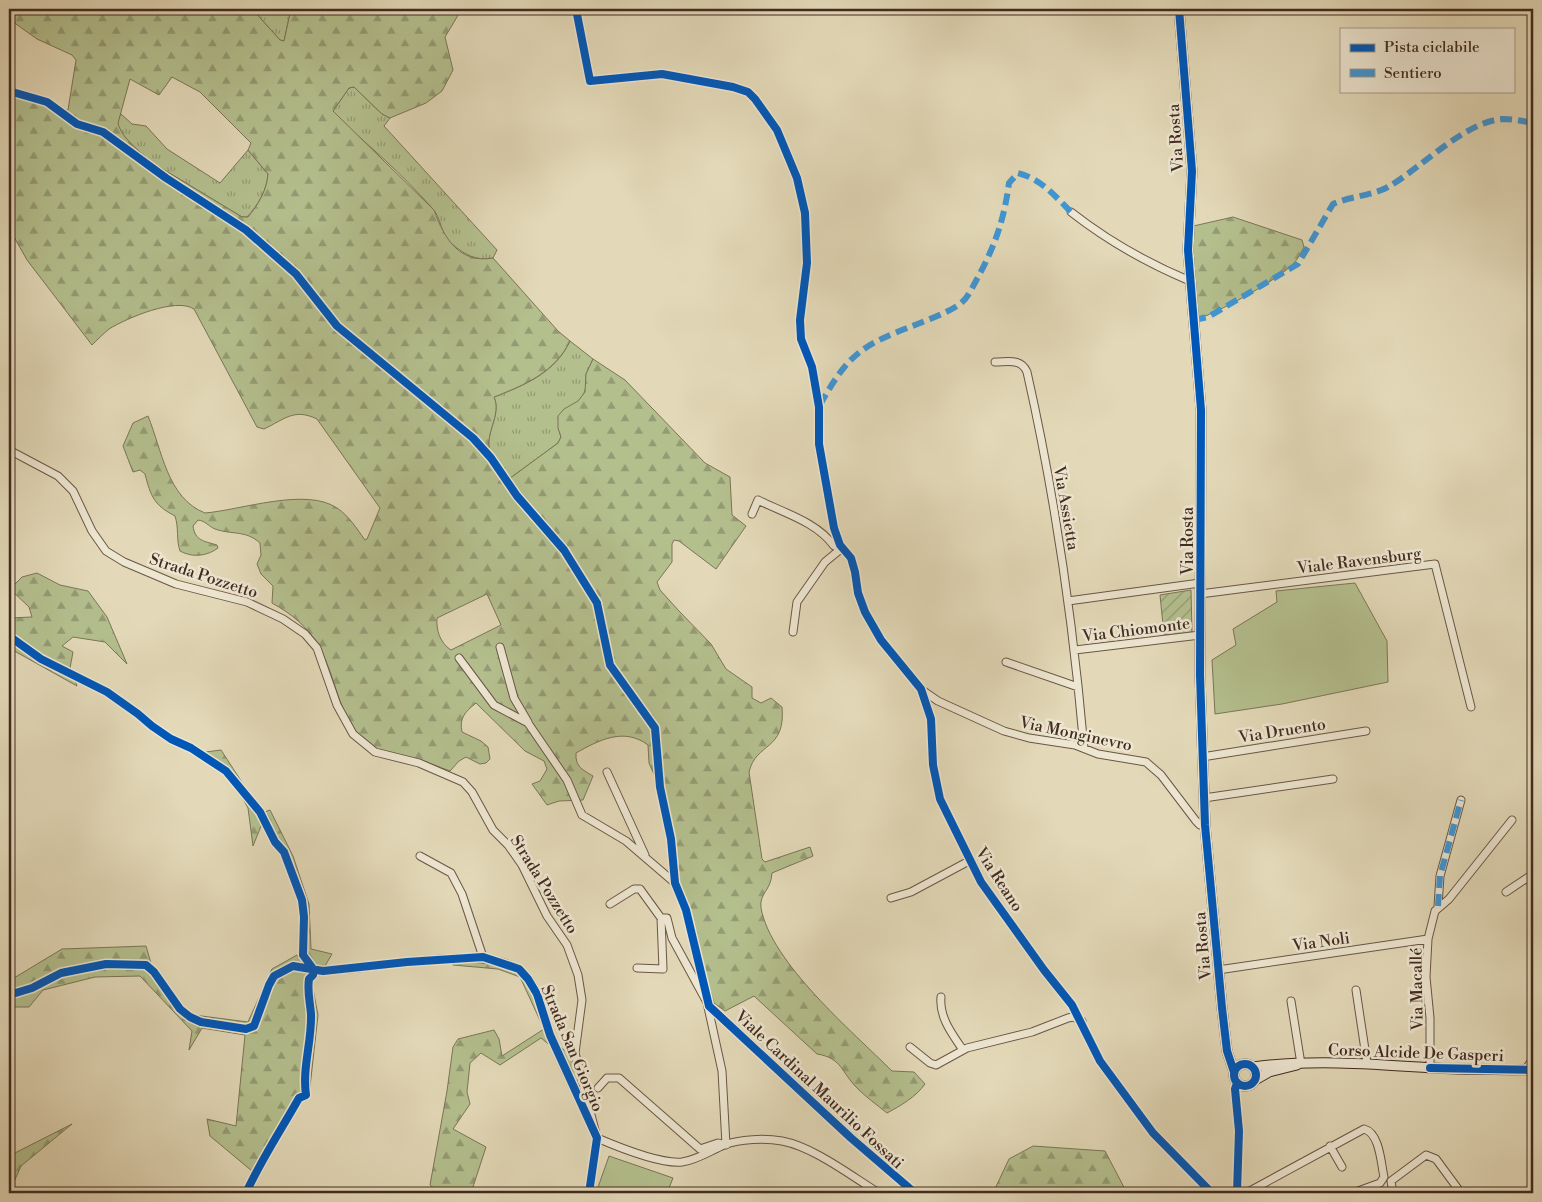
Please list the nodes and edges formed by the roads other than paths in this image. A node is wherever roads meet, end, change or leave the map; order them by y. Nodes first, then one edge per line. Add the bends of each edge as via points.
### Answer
1 (1179, 9) edge
2 (1071, 212) dead end
3 (1190, 281) junction
4 (995, 362) dead end
5 (9, 450) edge
6 (752, 514) dead end
7 (842, 548) junction
8 (1200, 583) junction
9 (1200, 594) junction
10 (1068, 601) junction
11 (793, 632) dead end
12 (1200, 635) junction
13 (500, 647) dead end
14 (1075, 650) junction
15 (459, 658) dead end
16 (1006, 662) dead end
17 (1078, 687) junction
18 (921, 690) junction
19 (1471, 707) dead end
20 (528, 723) junction
21 (1366, 731) dead end
22 (1084, 748) junction
23 (1202, 757) junction
24 (607, 772) dead end
25 (1333, 779) dead end
26 (1204, 798) junction
27 (1461, 800) dead end
28 (1512, 820) dead end
29 (1206, 825) junction
30 (420, 856) dead end
31 (646, 858) junction
32 (969, 861) junction
33 (1533, 874) edge
34 (1506, 892) dead end
35 (891, 898) dead end
36 (610, 904) dead end
37 (1438, 906) junction
38 (661, 918) junction
39 (1428, 939) junction
40 (483, 958) junction
41 (637, 968) dead end
42 (314, 970) dead end
43 (1218, 970) junction
44 (1356, 990) dead end
45 (941, 997) dead end
46 (1291, 1001) dead end
47 (710, 1006) junction
48 (1082, 1022) junction
49 (1226, 1037) junction
50 (910, 1047) dead end
51 (963, 1050) junction
52 (1533, 1059) edge
53 (1367, 1063) junction
54 (1242, 1064) junction
55 (1299, 1064) junction
56 (1253, 1067) junction
57 (1430, 1068) junction
58 (1529, 1070) edge
59 (1234, 1072) junction
60 (1255, 1080) junction
61 (1237, 1082) junction
62 (598, 1088) dead end
63 (597, 1138) junction
64 (726, 1145) junction
65 (1330, 1146) junction
66 (1342, 1167) dead end
67 (1237, 1190) edge
68 (1358, 1191) dead end
69 (912, 1192) edge
70 (1248, 1192) edge
71 (589, 1193) edge
72 (879, 1193) edge
73 (1212, 1193) edge
74 (1393, 1193) edge
75 (1461, 1193) edge

1 - 3 street, Via Rosta via 1192,171 1188,239
2 - 3 street via 1118,246 1153,266
3 - 8 street, Via Rosta via 1201,410
4 - 10 street, Via Assietta via 1018,361 1027,372
5 - 63 street, Strada Pozzetto via 58,476 73,490 92,531 106,551 176,584 247,602 283,619 305,634 317,648 337,705 353,734 375,752 419,762 463,782 472,792 494,830 522,866 547,916 567,946 578,975 582,1000 575,1053
6 - 7 street, Via Reano via 758,500 810,524 827,536 834,546
7 - 11 street via 825,562 797,602
7 - 18 street, Via Reano via 851,558 865,612 881,640
8 - 9 street, Via Rosta
8 - 10 street
9 - 12 street, Via Rosta
9 - 19 street, Viale Ravensburg via 1435,564
10 - 14 street, Via Assietta
12 - 14 street, Via Chiomonte
12 - 23 street, Via Rosta
13 - 20 street via 514,698
14 - 17 street, Via Assietta
15 - 20 street via 494,705
16 - 17 street
17 - 22 street, Via Assietta
18 - 22 street, Via Monginevro via 1004,731
18 - 32 street, Via Reano via 931,719 933,765 940,799
20 - 31 street via 568,780 582,815 626,841
21 - 23 street, Via Druento
22 - 29 street, Via Monginevro via 1152,766 1196,821
23 - 26 street, Via Rosta
24 - 31 street
25 - 26 street
26 - 29 street, Via Rosta
27 - 37 street, Via Macallé via 1440,876
28 - 37 street via 1450,899
29 - 43 street, Via Rosta
30 - 40 street via 451,873 462,894
31 - 47 street via 674,883 686,910
32 - 35 street, Via Reano via 911,892
32 - 48 street, Via Reano
33 - 34 street
36 - 38 street via 634,889 640,889
37 - 39 street, Via Macallé
38 - 41 street via 663,969
38 - 47 street via 667,918 672,938
39 - 43 street, Via Noli
39 - 57 street, Via Macallé via 1426,977
40 - 42 street, Strada San Giorgio
40 - 63 street, Strada San Giorgio via 519,969 528,979
43 - 49 street, Via Rosta
44 - 53 street
45 - 51 street via 940,1008
46 - 55 street
47 - 64 street via 722,1071
47 - 69 street, Viale Cardinal Maurilio Fossati
48 - 51 street via 1068,1018 1032,1032
48 - 73 street, Via Reano via 1100,1061 1152,1133
49 - 54 street, Via Rosta
49 - 59 street, Via Rosta
50 - 51 street via 936,1065
52 - 58 street
53 - 55 street, Corso Alcide De Gasperi
53 - 57 street, Corso Alcide De Gasperi
54 - 56 street
54 - 59 street
55 - 56 street, Corso Alcide De Gasperi
55 - 60 street, Corso Alcide De Gasperi via 1269,1072
56 - 60 street
57 - 58 street, Corso Alcide De Gasperi
59 - 61 street
60 - 61 street via 1247,1086
61 - 67 street
62 - 64 street via 607,1078 619,1078 700,1149 718,1142
63 - 64 street via 642,1155 679,1162 692,1160
63 - 71 street
64 - 72 street via 772,1141 797,1146
65 - 66 street
65 - 68 street via 1364,1129 1373,1138 1383,1180
65 - 70 street
74 - 75 street via 1392,1181 1426,1155 1436,1159

